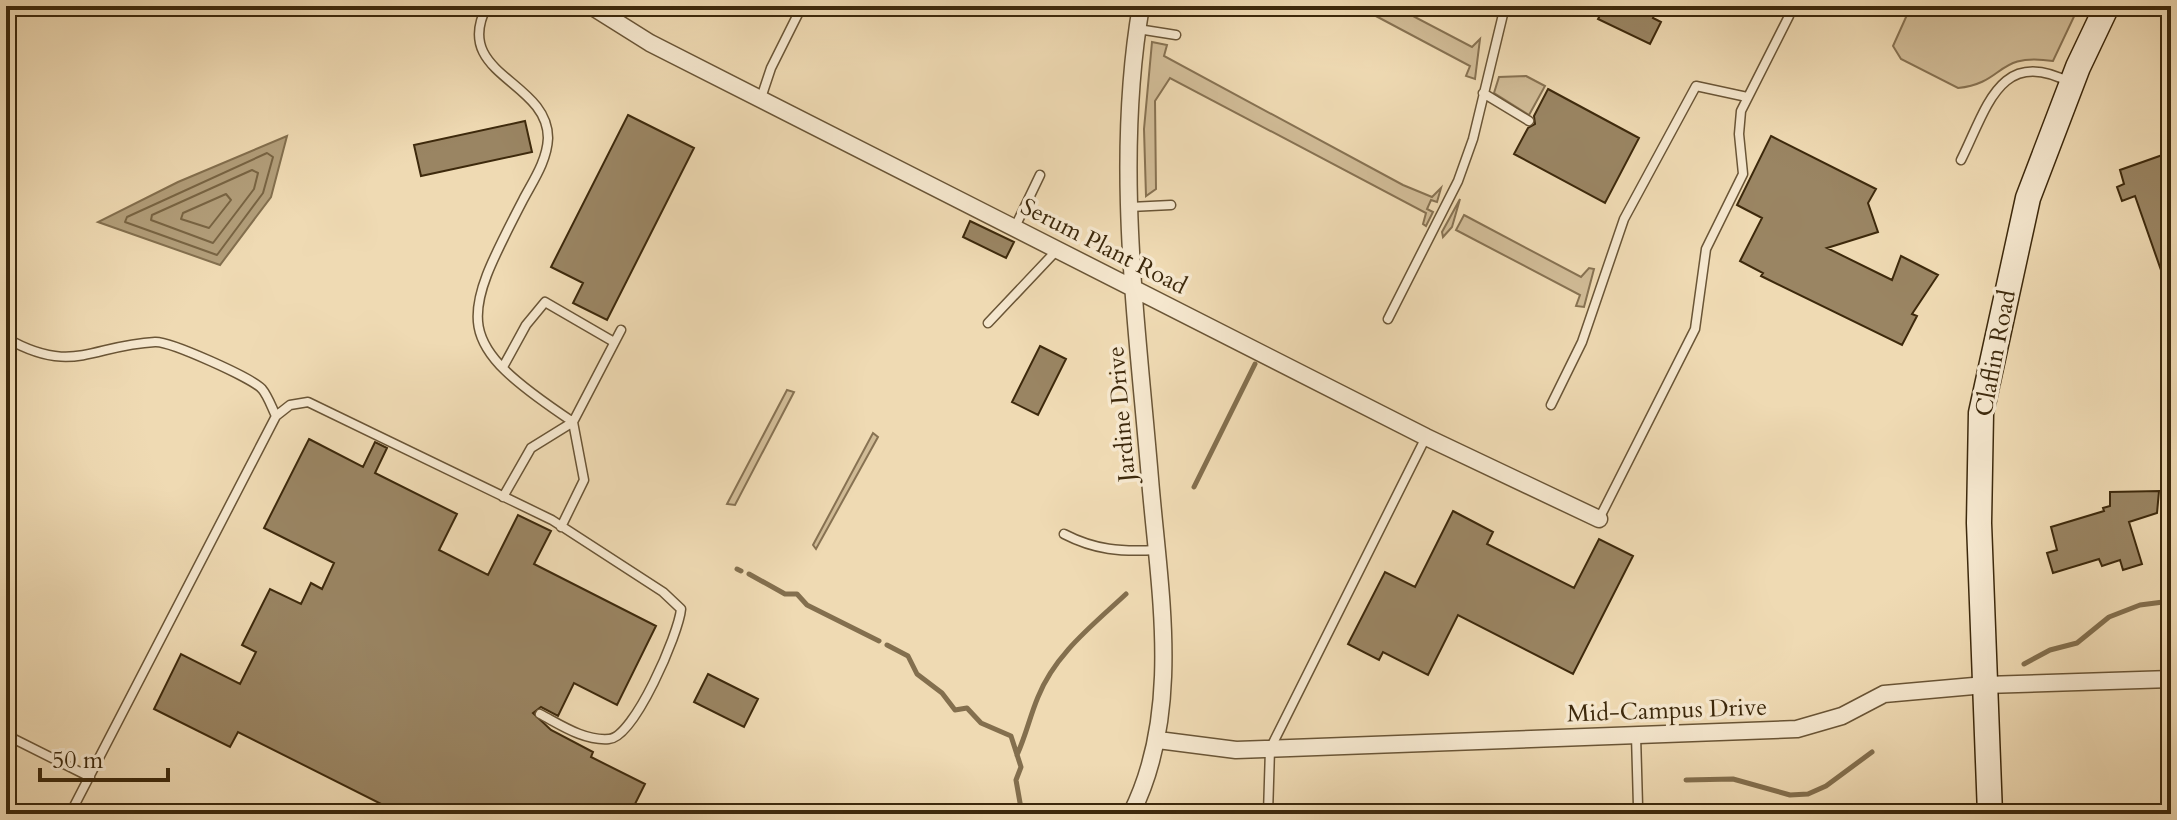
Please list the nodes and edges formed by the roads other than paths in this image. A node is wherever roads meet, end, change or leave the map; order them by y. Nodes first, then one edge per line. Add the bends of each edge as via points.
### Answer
1 (487, 6) edge
2 (591, 6) edge
3 (802, 6) edge
4 (1141, 6) edge
5 (1505, 6) edge
6 (2107, 6) edge
7 (1789, 16) dead end
8 (1137, 29) junction
9 (1176, 35) dead end
10 (2072, 84) junction
11 (1483, 93) junction
12 (1747, 97) junction
13 (761, 98) junction
14 (1529, 121) dead end
15 (1961, 160) dead end
16 (1040, 175) dead end
17 (1171, 205) dead end
18 (1130, 207) junction
19 (1015, 227) junction
20 (1059, 249) junction
21 (1134, 287) junction
22 (1388, 319) dead end
23 (988, 323) dead end
24 (621, 330) dead end
25 (10, 340) edge
26 (614, 342) junction
27 (6, 355) edge
28 (503, 367) junction
29 (1551, 405) dead end
30 (276, 416) junction
31 (573, 422) junction
32 (1426, 437) junction
33 (503, 497) junction
34 (1599, 519) joint
35 (561, 527) junction
36 (1064, 534) dead end
37 (1156, 550) junction
38 (2171, 679) edge
39 (1985, 685) junction
40 (540, 714) dead end
41 (1636, 734) junction
42 (6, 735) edge
43 (1158, 740) junction
44 (1270, 749) junction
45 (90, 777) junction
46 (1638, 806) dead end
47 (70, 814) edge
48 (1131, 814) edge
49 (1268, 814) edge
50 (1990, 814) edge

1 - 28 lane via 479,33 482,54 530,98 548,137 541,166 480,286 475,310 481,342
2 - 13 street, Serum Plant Road via 650,43
3 - 13 lane
4 - 8 street, Jardine Drive
5 - 11 lane
6 - 10 street, Claflin Road
7 - 12 lane
8 - 9 lane
8 - 18 street, Jardine Drive via 1127,128
10 - 15 lane via 2031,69 2014,72 1997,86
10 - 39 street, Claflin Road via 2028,198 1981,413
11 - 14 lane
11 - 22 lane via 1458,181
12 - 29 lane via 1696,86 1624,219 1582,342
12 - 34 lane via 1739,134 1743,174 1706,249 1695,329
13 - 19 street, Serum Plant Road
16 - 19 lane
17 - 18 lane
18 - 21 street, Jardine Drive
19 - 20 street, Serum Plant Road
20 - 21 street, Serum Plant Road
20 - 23 lane
21 - 32 street, Serum Plant Road
21 - 37 street, Jardine Drive
24 - 26 lane
25 - 27 lane
25 - 30 lane via 35,353 65,357 158,342 181,348 261,388
26 - 28 lane via 545,302
26 - 31 lane
28 - 31 lane via 518,385
30 - 33 lane via 290,405 308,402
30 - 45 lane
31 - 33 lane via 531,448
31 - 35 lane via 584,480
32 - 34 street, Serum Plant Road
32 - 44 lane
33 - 35 lane
35 - 40 lane via 663,592 681,609 679,629 628,730 612,740 584,736
36 - 37 lane via 1116,552
37 - 43 street, Jardine Drive via 1165,645
38 - 39 street, Mid-Campus Drive
39 - 41 street, Mid-Campus Drive via 1884,694 1842,716 1797,729
39 - 50 street, Claflin Road
41 - 44 street, Mid-Campus Drive
41 - 46 lane
42 - 45 lane
43 - 44 street, Mid-Campus Drive
43 - 48 street, Jardine Drive
44 - 49 lane
45 - 47 lane

